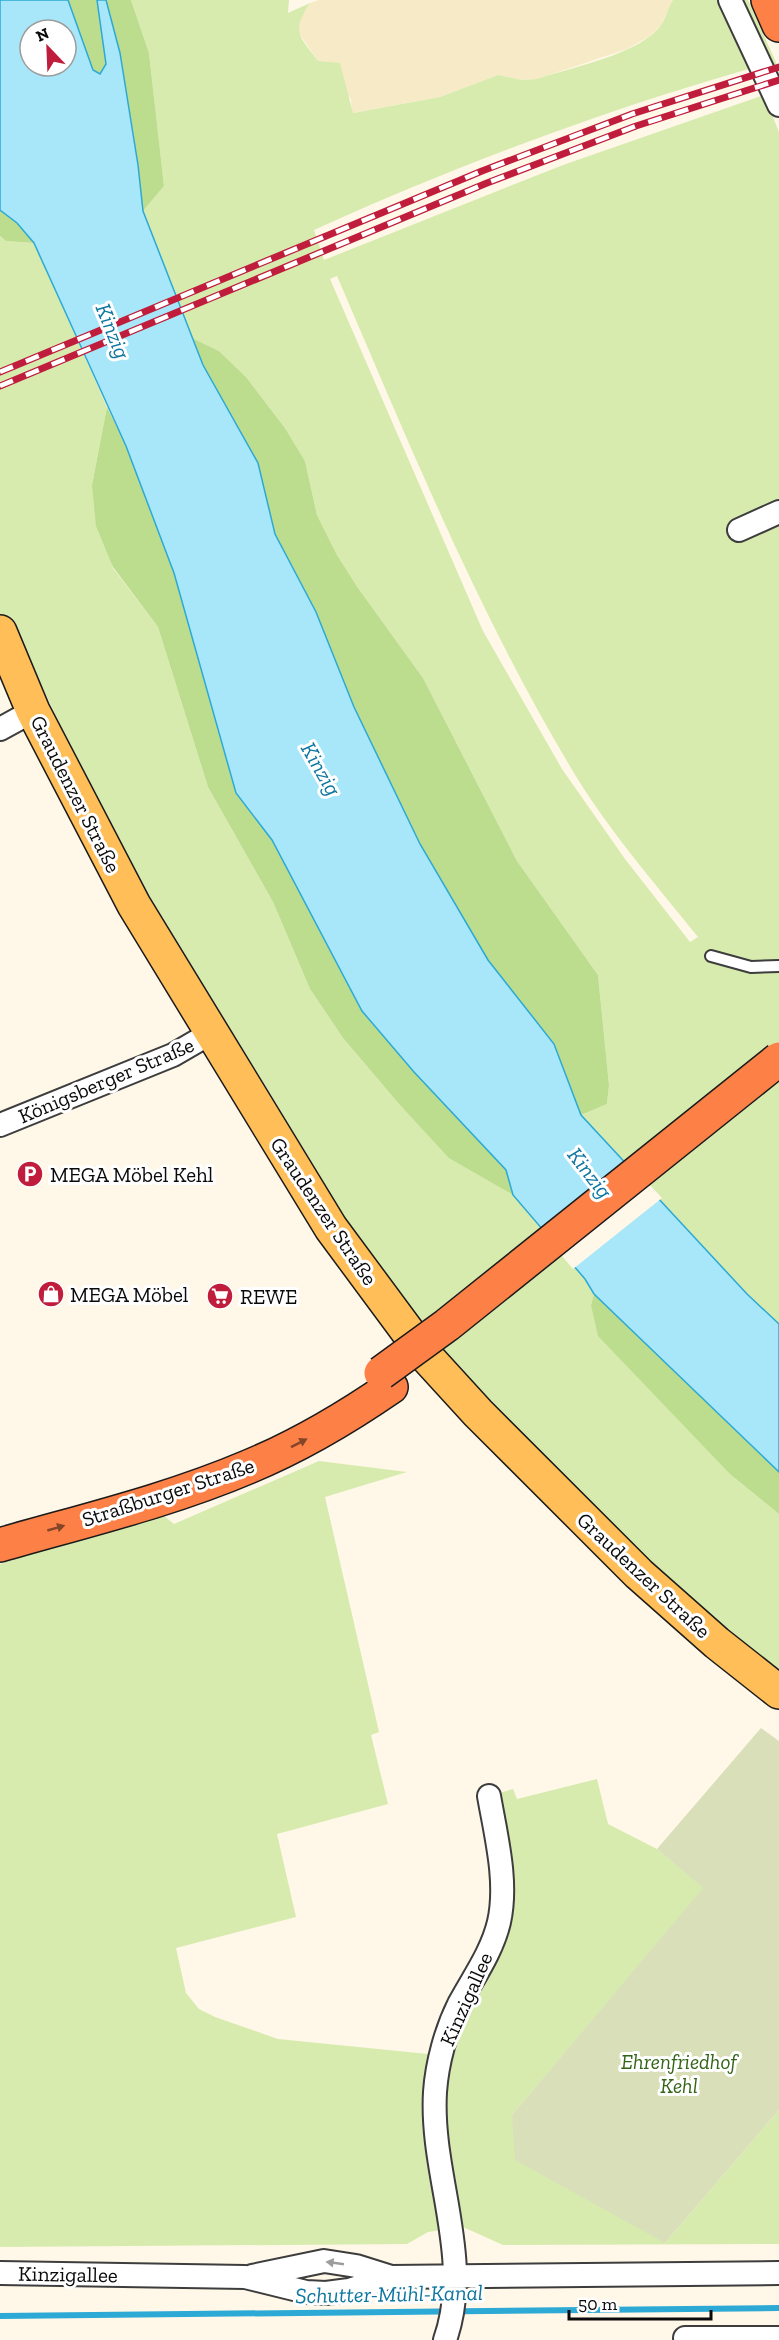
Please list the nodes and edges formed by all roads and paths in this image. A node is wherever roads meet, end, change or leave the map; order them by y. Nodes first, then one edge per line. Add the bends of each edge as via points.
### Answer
1 (730, 0) edge
2 (768, 0) edge
3 (779, 25) edge
4 (779, 105) edge
5 (779, 512) edge
6 (739, 530) dead end
7 (0, 632) edge
8 (33, 711) junction
9 (0, 729) edge
10 (711, 957) dead end
11 (779, 966) edge
12 (211, 1033) junction
13 (779, 1059) edge
14 (779, 1081) edge
15 (0, 1125) edge
16 (386, 1380) junction
17 (0, 1522) edge
18 (0, 1545) edge
19 (779, 1692) edge
20 (489, 1796) dead end
21 (0, 2273) edge
22 (779, 2273) edge
23 (457, 2275) junction
24 (245, 2277) junction
25 (391, 2277) junction
26 (685, 2338) dead end
27 (779, 2338) edge
28 (446, 2340) edge

1 - 4 street
2 - 3 highway
5 - 6 street
7 - 8 main road, Graudenzer Straße
8 - 9 street
8 - 12 main road, Graudenzer Straße via 134,906
10 - 11 lane via 751,967
12 - 15 street, Königsberger Straße via 173,1055
12 - 19 main road, Graudenzer Straße via 331,1228 425,1355 639,1574
13 - 16 highway, bridge via 447,1325
14 - 16 highway via 466,1333
16 - 17 highway, Straßburger Straße via 246,1446
18 -> 16 highway, Straßburger Straße via 177,1493 249,1467 303,1442
20 - 23 street, Kinzigallee via 500,1864 501,1910 490,1948 448,2032 435,2088 436,2136
21 - 24 street, Kinzigallee
22 - 23 street, Kinzigallee
23 - 25 street, Kinzigallee
23 - 28 street
25 -> 24 street, Kinzigallee via 324,2261
24 - 25 street, Kinzigallee via 326,2293
26 - 27 street

